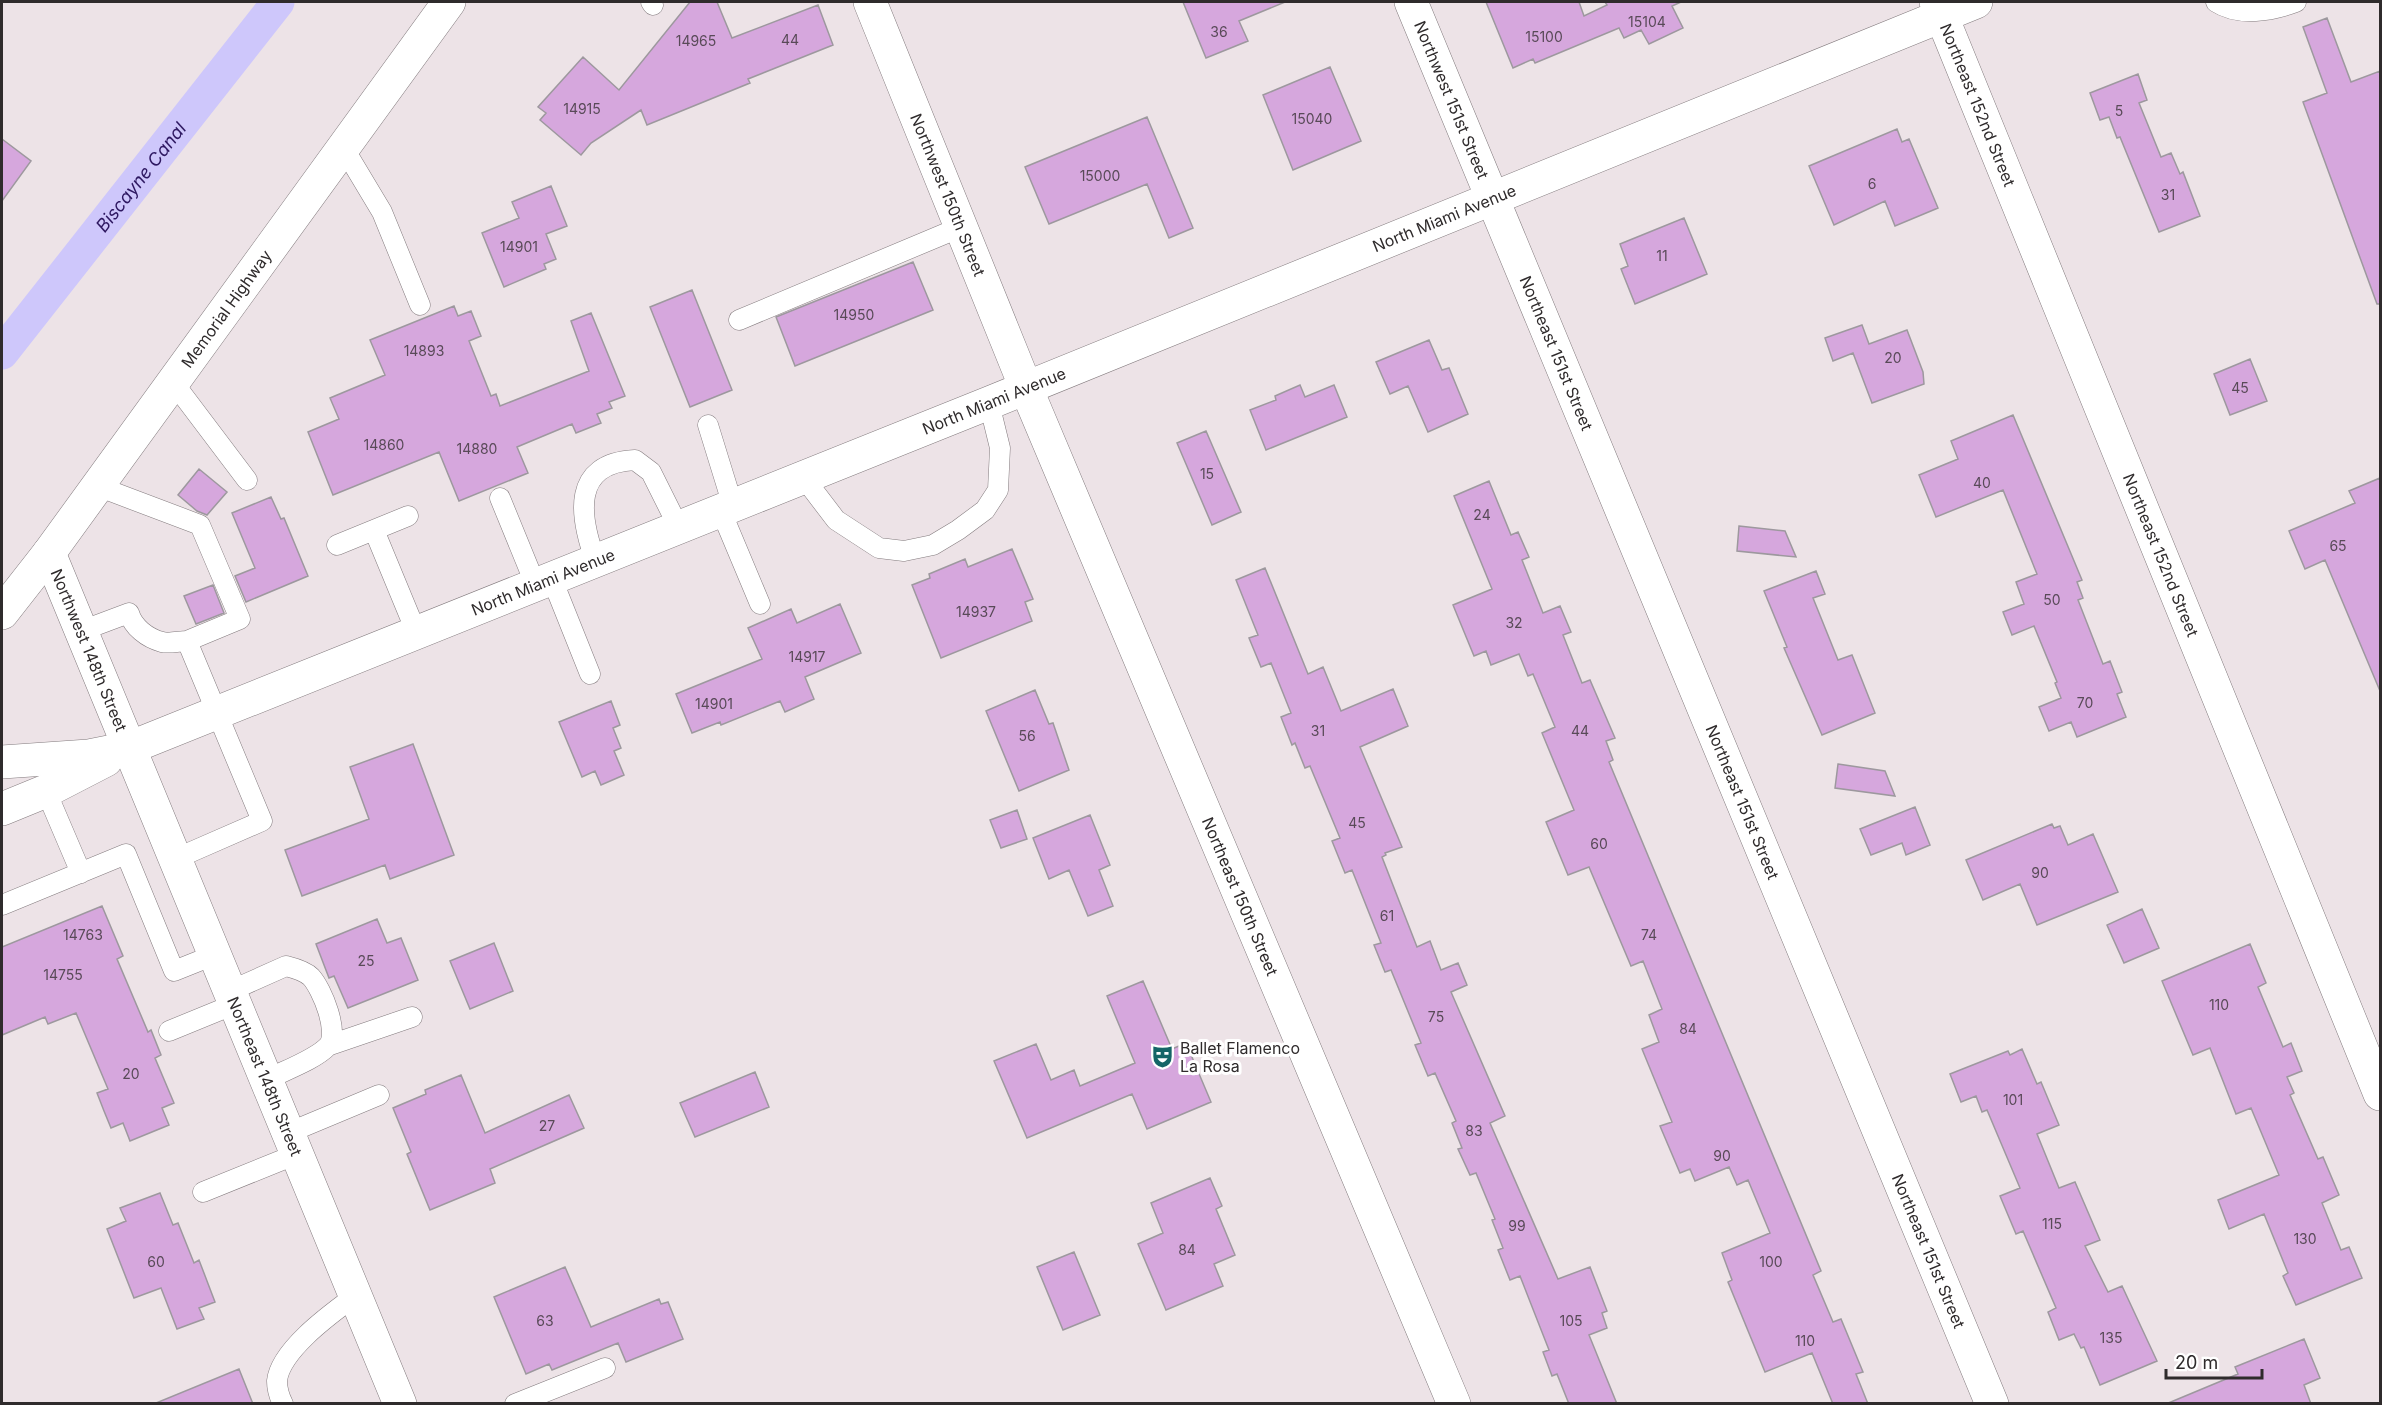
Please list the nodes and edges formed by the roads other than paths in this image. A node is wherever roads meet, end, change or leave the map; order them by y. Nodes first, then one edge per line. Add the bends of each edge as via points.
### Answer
1 (449, 2) edge
2 (870, 2) edge
3 (1412, 2) edge
4 (1976, 2) edge
5 (2216, 2) edge
6 (2296, 2) edge
7 (1939, 8) edge
8 (343, 147) junction
9 (1494, 198) junction
10 (961, 228) junction
11 (420, 305) dead end
12 (739, 320) dead end
13 (173, 382) junction
14 (1026, 388) junction
15 (989, 403) junction
16 (708, 425) dead end
17 (804, 478) junction
18 (247, 480) dead end
19 (97, 486) junction
20 (500, 498) dead end
21 (727, 508) junction
22 (408, 516) dead end
23 (679, 528) junction
24 (374, 530) junction
25 (337, 545) dead end
26 (49, 553) junction
27 (596, 562) junction
28 (544, 583) junction
29 (760, 604) dead end
30 (2, 613) edge
31 (81, 631) junction
32 (417, 634) junction
33 (187, 641) junction
34 (591, 674) dead end
35 (217, 714) junction
36 (129, 748) junction
37 (2, 762) edge
38 (46, 791) junction
39 (2, 809) edge
40 (175, 859) junction
41 (81, 873) junction
42 (2, 905) edge
43 (214, 955) junction
44 (232, 998) junction
45 (411, 1017) dead end
46 (169, 1030) dead end
47 (330, 1045) junction
48 (266, 1080) junction
49 (2380, 1089) edge
50 (379, 1095) dead end
51 (293, 1144) junction
52 (203, 1192) dead end
53 (356, 1296) junction
54 (605, 1368) dead end
55 (283, 1404) edge
56 (400, 1404) edge
57 (515, 1404) edge
58 (1455, 1404) edge
59 (1992, 1404) edge

1 - 8 street, Memorial Highway
2 - 10 street, Northwest 150th Street
3 - 9 street, Northwest 151st Street
4 - 7 street, North Miami Avenue
5 - 6 lane via 2246,12
7 - 9 street, North Miami Avenue
7 - 49 street, Northeast 152nd Street
8 - 11 lane via 382,212
8 - 13 street, Memorial Highway
9 - 14 street, North Miami Avenue
9 - 59 street, Northeast 151st Street
10 - 12 lane
10 - 14 street, Northwest 150th Street
13 - 18 lane
13 - 19 street, Memorial Highway
14 - 15 street, North Miami Avenue
14 - 58 street, Northeast 150th Street
15 - 17 street, North Miami Avenue
15 - 17 lane via 1000,448 998,490 985,510 933,545 904,551 879,548 836,520
16 - 21 lane
17 - 21 street, North Miami Avenue
19 - 26 street, Memorial Highway
19 - 33 lane via 200,525 240,619
20 - 28 lane
21 - 23 street, North Miami Avenue
21 - 29 lane
22 - 24 lane
23 - 27 street, North Miami Avenue
23 - 27 lane via 651,472 635,460 607,465 587,487 583,511 586,536
24 - 25 lane
24 - 32 lane
26 - 30 street, Memorial Highway
26 - 31 street, Northwest 148th Street
27 - 28 street, North Miami Avenue
28 - 32 street, North Miami Avenue
28 - 34 lane
31 - 33 lane via 129,613 138,629 163,642
31 - 36 street, Northwest 148th Street
32 - 35 street, North Miami Avenue
33 - 35 lane
35 - 36 street, North Miami Avenue
35 - 40 lane via 262,820
36 - 37 street, North Miami Avenue via 89,756
36 - 38 street
36 - 40 street, Northeast 148th Street
38 - 39 street
38 - 41 lane
40 - 43 street, Northeast 148th Street
41 - 42 lane
41 - 43 lane via 126,855 174,971
43 - 44 street, Northeast 148th Street
44 - 46 lane
44 - 47 lane via 286,966 310,975 330,1017
44 - 48 street, Northeast 148th Street
45 - 47 lane
47 - 48 lane
48 - 51 street, Northeast 148th Street
50 - 51 lane
51 - 52 lane
51 - 53 street, Northeast 148th Street
53 - 55 lane via 330,1314 285,1359 277,1379
53 - 56 street, Northeast 148th Street
54 - 57 lane

